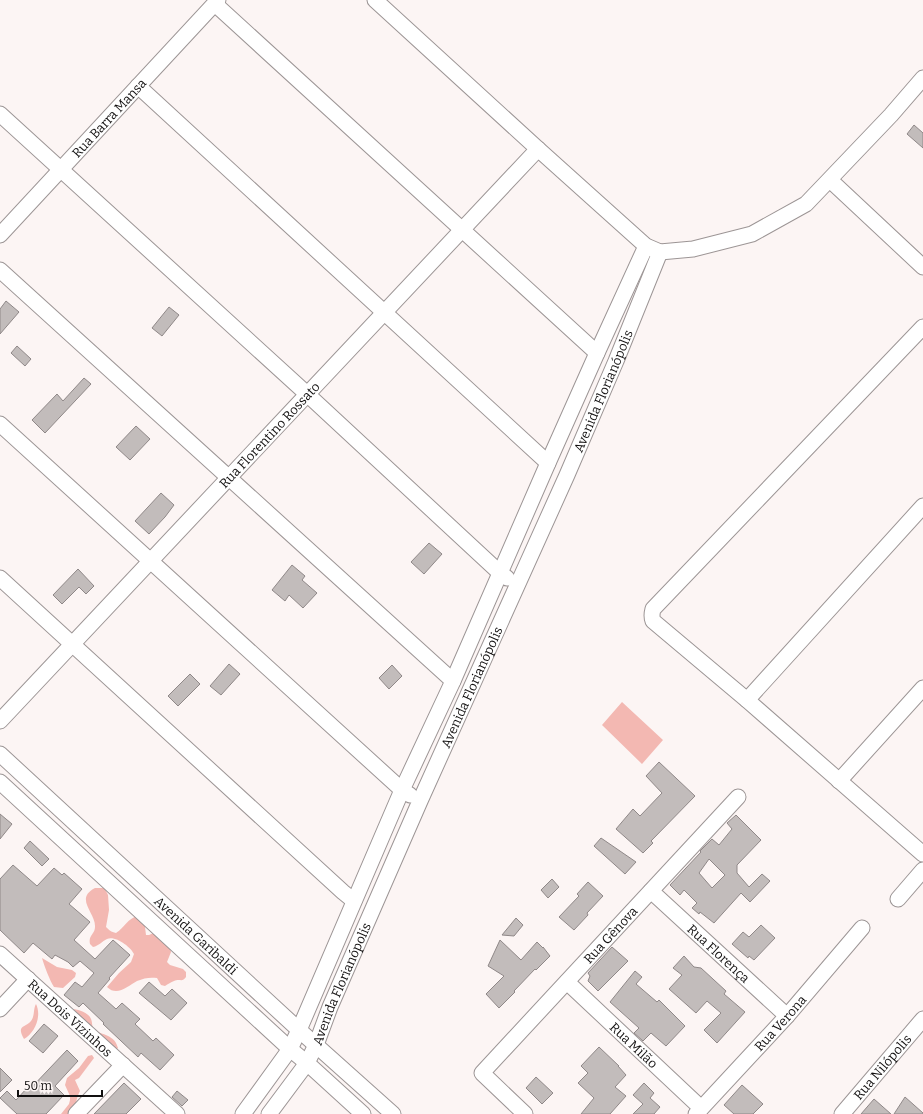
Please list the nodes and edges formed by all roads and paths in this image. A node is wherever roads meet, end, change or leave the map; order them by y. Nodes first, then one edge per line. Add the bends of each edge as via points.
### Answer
1 (375, 0) edge
2 (216, 2) edge
3 (923, 78) edge
4 (138, 86) junction
5 (0, 114) edge
6 (538, 149) junction
7 (60, 170) junction
8 (830, 180) junction
9 (463, 229) junction
10 (0, 235) edge
11 (646, 246) junction
12 (660, 252) junction
13 (923, 267) edge
14 (0, 270) edge
15 (384, 312) junction
16 (923, 327) edge
17 (597, 353) junction
18 (307, 394) junction
19 (0, 424) edge
20 (548, 463) junction
21 (229, 478) junction
22 (923, 506) edge
23 (150, 561) junction
24 (500, 573) junction
25 (0, 578) edge
26 (518, 585) junction
27 (72, 644) junction
28 (453, 681) junction
29 (923, 688) edge
30 (747, 700) junction
31 (0, 721) edge
32 (0, 754) edge
33 (838, 781) junction
34 (0, 782) edge
35 (402, 790) junction
36 (738, 797) dead end
37 (420, 801) junction
38 (923, 854) edge
39 (923, 870) edge
40 (652, 890) junction
41 (898, 899) dead end
42 (354, 901) junction
43 (862, 928) dead end
44 (0, 954) edge
45 (28, 979) junction
46 (567, 982) junction
47 (0, 1009) edge
48 (787, 1016) junction
49 (923, 1020) edge
50 (299, 1030) junction
51 (316, 1045) junction
52 (290, 1049) junction
53 (307, 1063) junction
54 (123, 1064) junction
55 (699, 1111) edge
56 (76, 1114) edge
57 (177, 1114) edge
58 (243, 1114) edge
59 (269, 1114) edge
60 (363, 1114) edge
61 (393, 1114) edge
62 (525, 1114) edge
63 (842, 1114) edge

1 - 6 street
2 - 4 street, Rua Barra Mansa
2 - 9 street
3 - 8 street
4 - 7 street, Rua Barra Mansa
4 - 15 street
5 - 7 street
6 - 9 street, Rua Florentino Rossato
6 - 11 street
7 - 10 street, Rua Barra Mansa
7 - 18 street
8 - 12 street via 806,204 752,234 693,249
8 - 13 street
9 - 15 street, Rua Florentino Rossato
9 - 17 street
11 - 12 street
11 - 17 street, Avenida Florianópolis
12 - 26 street, Avenida Florianópolis via 568,475
14 - 21 street
15 - 18 street, Rua Florentino Rossato
15 - 20 street
16 - 30 street via 651,613 653,621
17 - 20 street, Avenida Florianópolis
18 - 21 street, Rua Florentino Rossato
18 - 24 street
19 - 23 street
20 - 24 street, Avenida Florianópolis
21 - 23 street, Rua Florentino Rossato
21 - 28 street
22 - 30 street
23 - 27 street, Rua Florentino Rossato
23 - 35 street
24 - 26 street
24 - 28 street, Avenida Florianópolis
25 - 27 street
26 - 37 street, Avenida Florianópolis
27 - 31 street, Rua Florentino Rossato
27 - 42 street
28 - 35 street, Avenida Florianópolis
29 - 33 street
30 - 33 street
32 - 50 street, Avenida Garibaldi
33 - 38 street
34 - 52 street, Avenida Garibaldi
35 - 37 street
35 - 42 street, Avenida Florianópolis
36 - 40 street, Rua Gênova
37 - 51 street, Avenida Florianópolis via 330,1007
39 - 41 street
40 - 46 street, Rua Gênova
40 - 48 street, Rua Florença
42 - 50 street, Avenida Florianópolis
43 - 48 street, Rua Verona
44 - 45 street, Rua Dois Vizinhos
45 - 47 street
45 - 54 street, Rua Dois Vizinhos
46 - 55 street, Rua Milão
46 - 62 street, Rua Gênova via 482,1073
48 - 55 street, Rua Verona
49 - 63 street, Rua Nilópolis
50 - 51 street, Avenida Garibaldi
50 - 52 street, Avenida Florianópolis
51 - 53 street, Avenida Florianópolis
51 - 61 street, Avenida Garibaldi
52 - 53 street, Avenida Garibaldi
52 - 58 street, Avenida Florianópolis
53 - 59 street, Avenida Florianópolis
53 - 60 street, Avenida Garibaldi
54 - 56 street
54 - 57 street, Rua Dois Vizinhos

